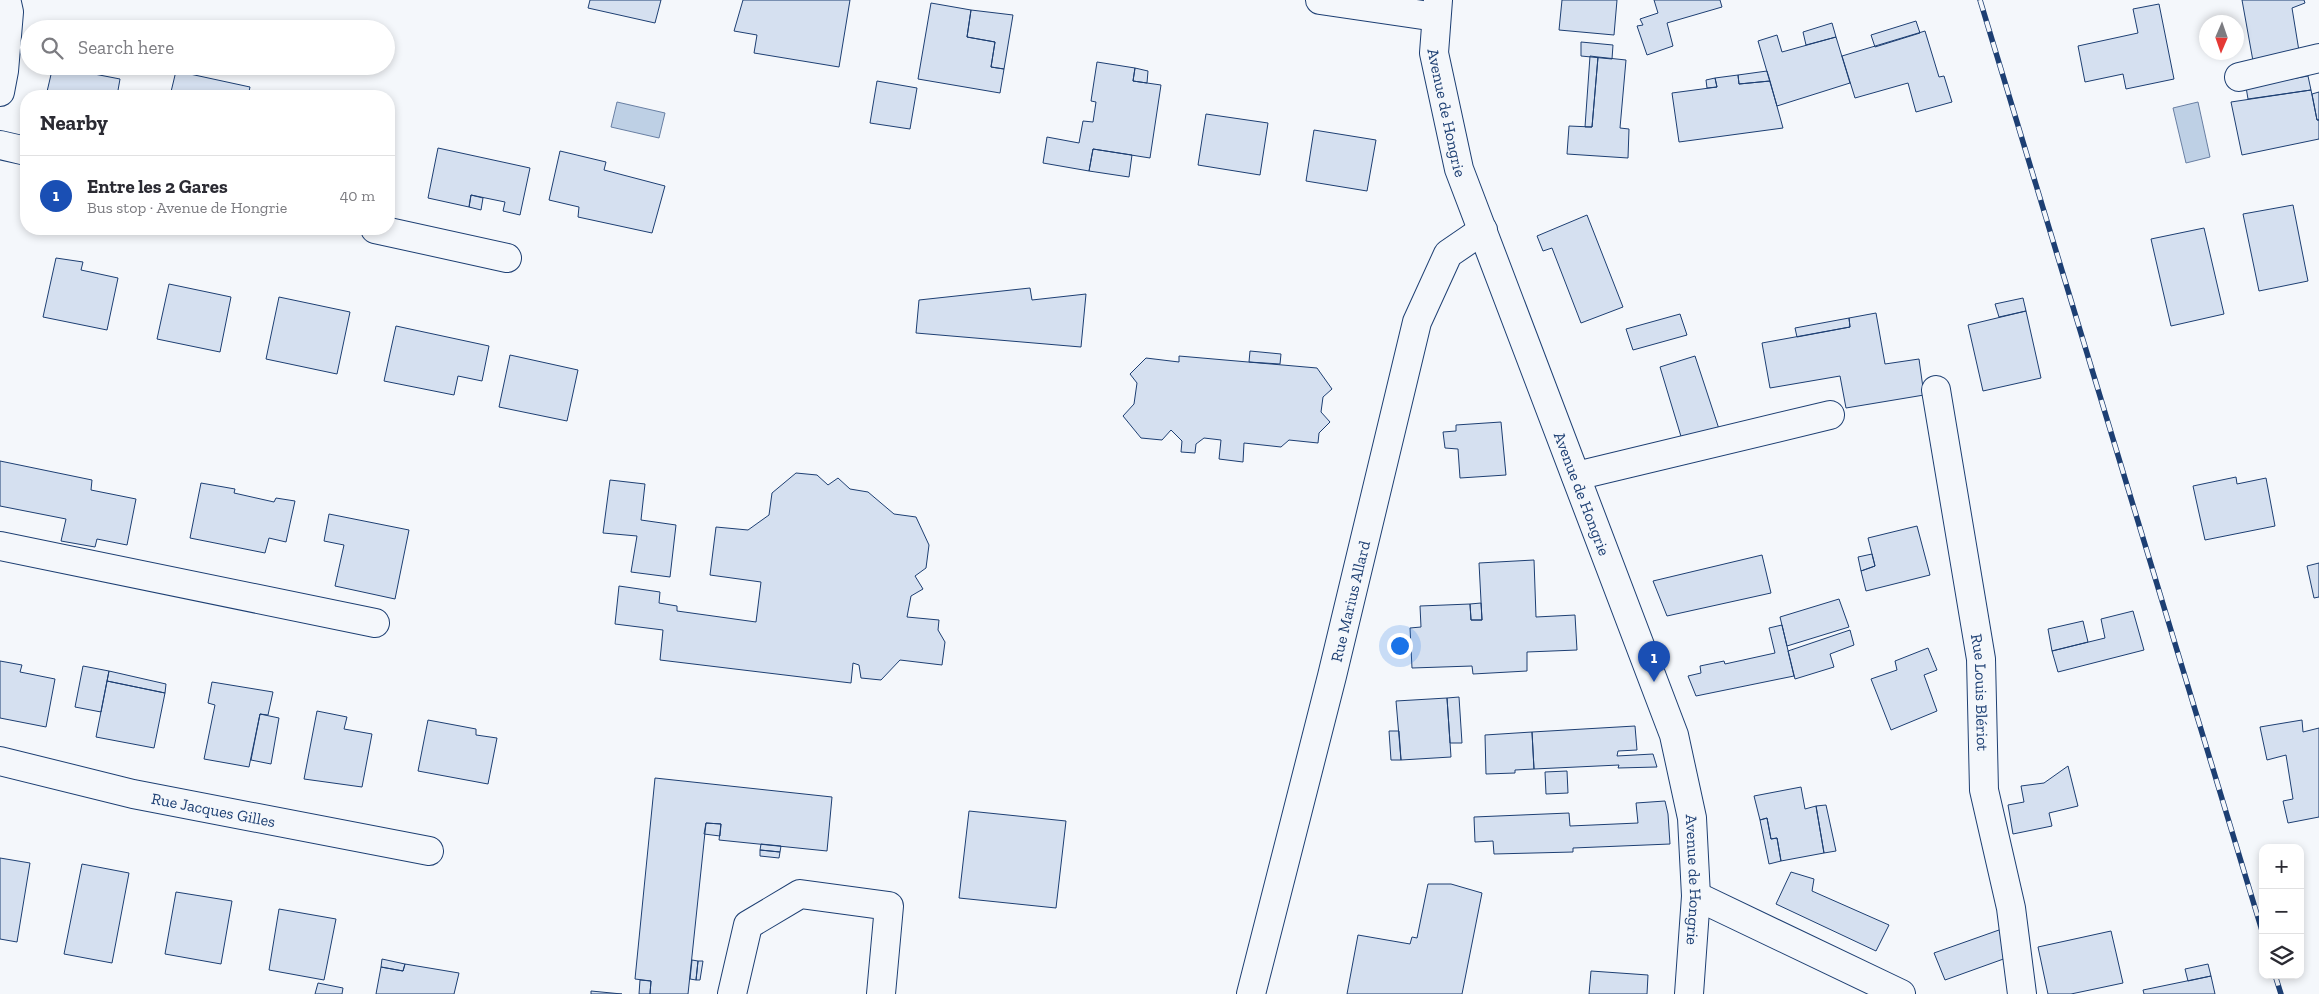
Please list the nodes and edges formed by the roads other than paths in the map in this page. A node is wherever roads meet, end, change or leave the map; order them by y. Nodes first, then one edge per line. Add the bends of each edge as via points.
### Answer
1 (2, 0) edge
2 (1320, 0) edge
3 (1437, 8) edge
4 (2319, 58) edge
5 (2239, 77) dead end
6 (1, 78) edge
7 (0, 145) edge
8 (20, 150) edge
9 (1483, 230) junction
10 (395, 233) edge
11 (507, 258) dead end
12 (1936, 390) dead end
13 (1830, 415) dead end
14 (1576, 476) junction
15 (0, 546) edge
16 (375, 623) dead end
17 (0, 761) edge
18 (429, 851) dead end
19 (1696, 896) junction
20 (732, 994) edge
21 (881, 994) edge
22 (1251, 994) edge
23 (1689, 994) edge
24 (1901, 994) edge
25 (2022, 994) edge

1 - 6 street via 7,2 9,12
2 - 3 street
3 - 9 street, Avenue de Hongrie via 1434,53 1459,169
4 - 5 street
7 - 8 street
9 - 14 street, Avenue de Hongrie
9 - 22 street, Rue Marius Allard via 1448,254 1417,322
10 - 11 street
12 - 25 street, Rue Louis Blériot via 1981,659 1984,790 2010,908
13 - 14 street
14 - 19 street, Avenue de Hongrie via 1674,735 1692,818
15 - 16 street
17 - 18 street, Rue Jacques Gilles via 133,794
19 - 23 street, Avenue de Hongrie
19 - 24 street
20 - 21 street via 748,925 800,894 890,906

